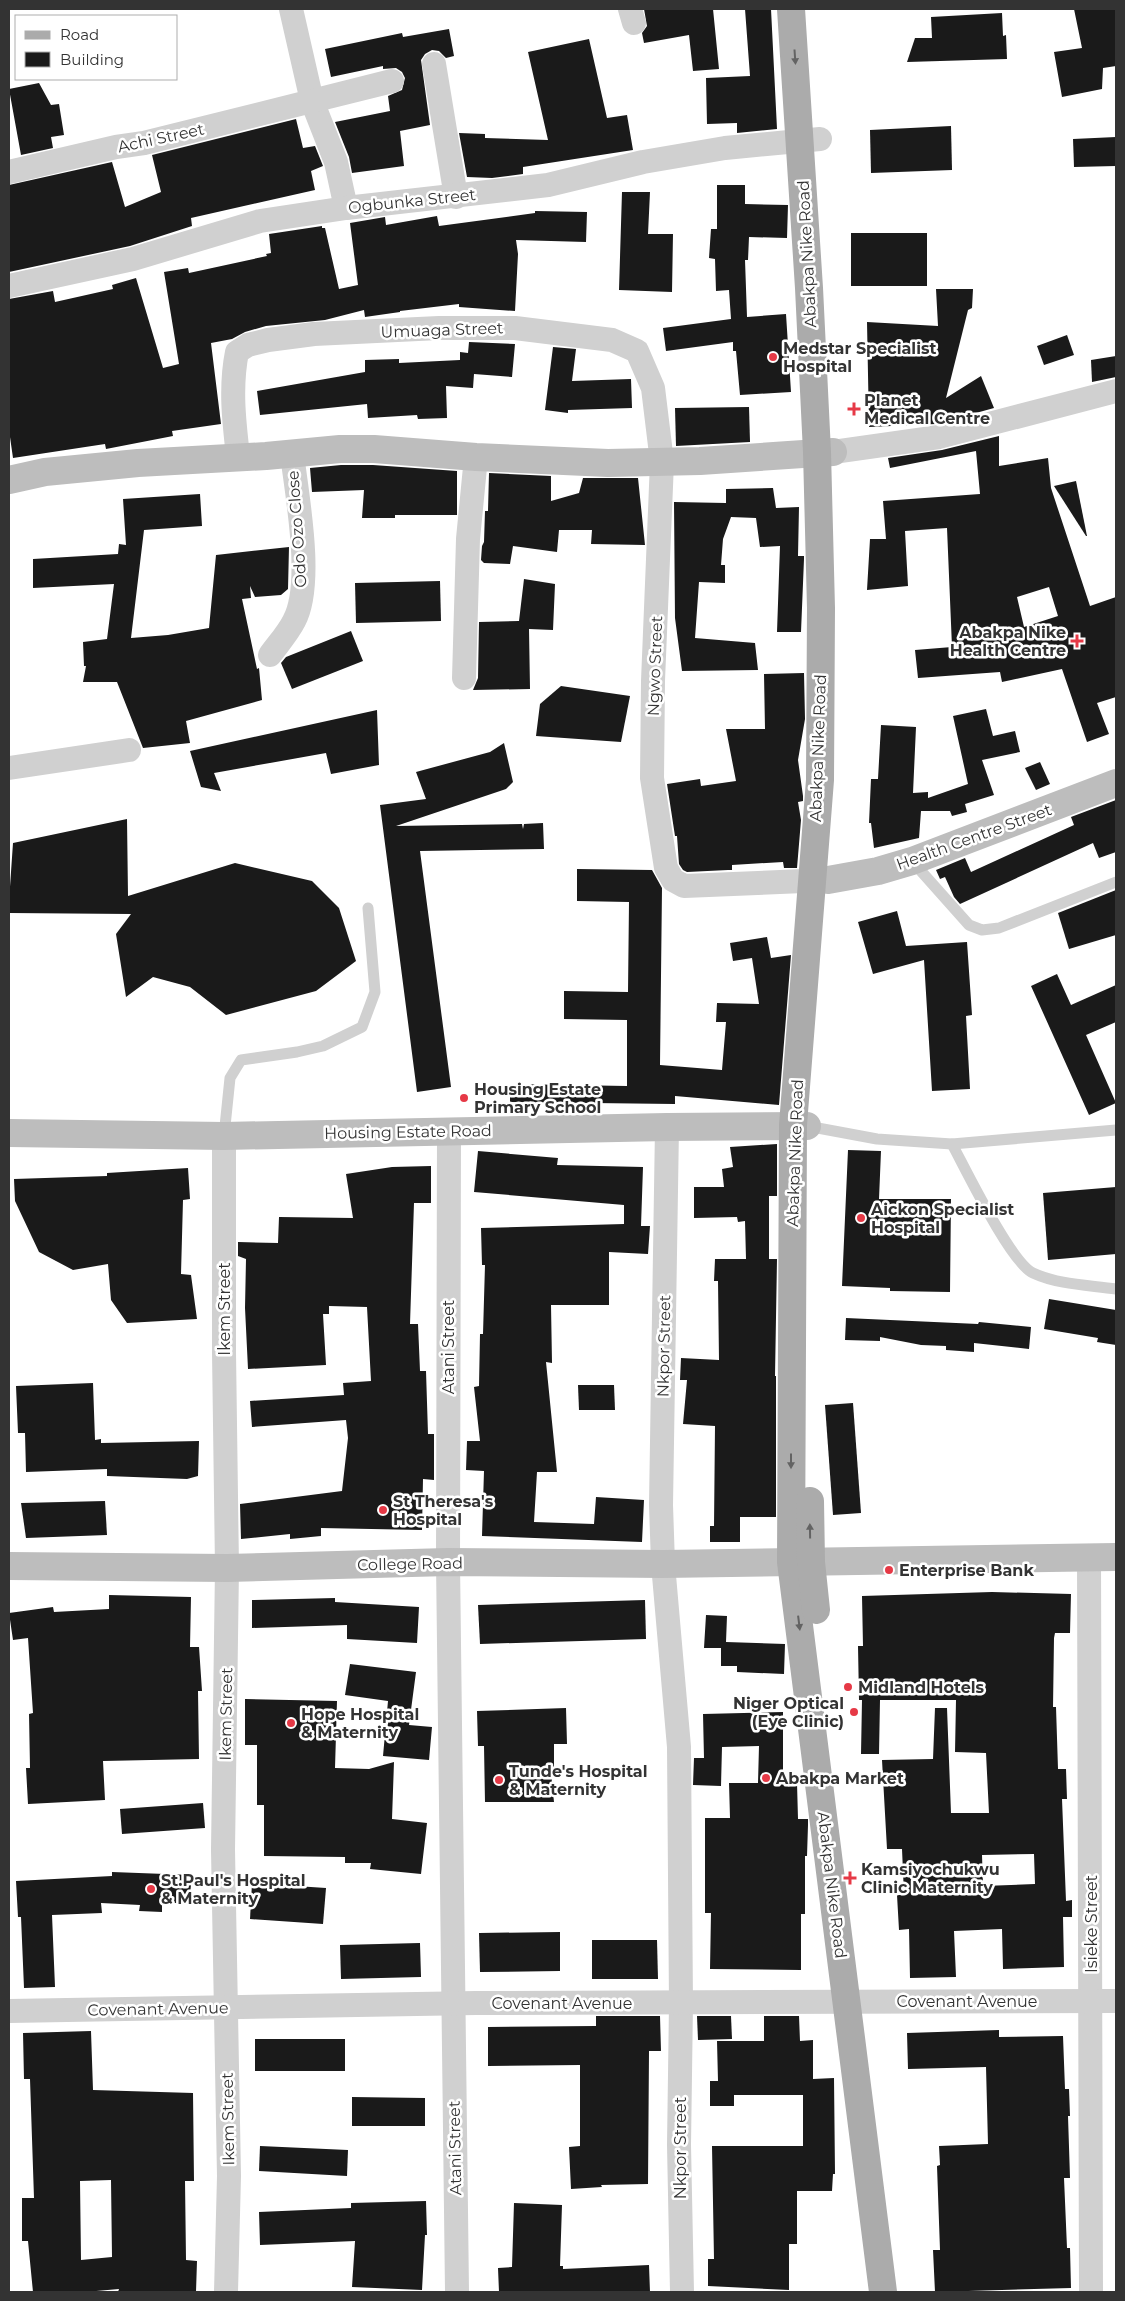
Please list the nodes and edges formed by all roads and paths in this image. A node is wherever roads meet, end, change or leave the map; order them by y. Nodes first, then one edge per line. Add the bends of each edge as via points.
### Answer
1 (291, 9) edge
2 (791, 9) edge
3 (810, 9) edge
4 (434, 64) dead end
5 (392, 81) dead end
6 (312, 101) junction
7 (810, 139) junction
8 (9, 172) edge
9 (456, 197) junction
10 (346, 208) junction
11 (9, 286) edge
12 (1116, 391) edge
13 (825, 452) junction
14 (292, 454) junction
15 (238, 456) junction
16 (476, 457) junction
17 (662, 462) junction
18 (9, 480) edge
19 (270, 656) dead end
20 (464, 678) dead end
21 (129, 750) dead end
22 (9, 768) edge
23 (1116, 783) edge
24 (912, 861) junction
25 (820, 881) junction
26 (1116, 882) edge
27 (368, 908) dead end
28 (800, 1126) junction
29 (667, 1127) junction
30 (1116, 1130) edge
31 (449, 1131) junction
32 (9, 1133) edge
33 (224, 1136) junction
34 (952, 1144) junction
35 (1116, 1289) edge
36 (1089, 1557) junction
37 (1116, 1557) edge
38 (448, 1562) junction
39 (801, 1562) junction
40 (663, 1564) junction
41 (9, 1566) edge
42 (228, 1568) junction
43 (854, 2001) junction
44 (1091, 2001) junction
45 (1116, 2001) edge
46 (452, 2004) junction
47 (681, 2004) junction
48 (226, 2008) junction
49 (9, 2011) edge
50 (226, 2292) edge
51 (457, 2292) edge
52 (682, 2292) edge
53 (883, 2292) edge
54 (894, 2292) edge
55 (1091, 2292) edge

1 - 6 street
2 -> 7 main road, Abakpa Nike Road
3 - 7 main road, Abakpa Nike Road
4 - 9 street
5 - 6 street, Achi Street
6 - 8 street, Achi Street via 144,143
6 - 10 street via 336,162
7 - 9 street, Ogbunka Street via 725,148 643,162 548,186
7 - 13 main road, Abakpa Nike Road
9 - 10 street, Ogbunka Street
10 - 11 street, Ogbunka Street via 260,222 133,259
12 - 13 street via 940,437
13 - 17 street
13 - 25 main road, Abakpa Nike Road via 834,683
14 - 15 street
14 - 16 street via 374,449
14 - 19 street, Odo Ozo Close via 301,544 301,600 295,620
15 - 17 street, Umuaga Street via 233,373 237,352 248,345 314,334 515,328 612,340 637,351 653,388
15 - 18 street via 45,472
16 - 17 street
16 - 20 street via 468,539
17 - 25 street, Ngwo Street via 652,778 666,868 673,880 684,886
21 - 22 street
23 - 24 street, Health Centre Street
24 - 25 street, Health Centre Street via 878,871
24 - 26 lane via 969,925 982,930 999,928
25 - 28 main road, Abakpa Nike Road
27 - 33 lane via 375,992 362,1027 323,1046 241,1060 230,1078
28 - 29 street, Housing Estate Road
28 - 34 lane via 877,1139
28 - 39 main road, Abakpa Nike Road
29 - 31 street, Housing Estate Road
29 - 40 street, Nkpor Street via 661,1505
30 - 34 lane
31 - 33 street, Housing Estate Road
31 - 38 street, Atani Street
32 - 33 street, Housing Estate Road
33 - 42 street, Ikem Street
34 - 35 lane via 1012,1253 1031,1273 1056,1281
36 - 37 street, College Road
36 - 39 street, College Road
36 - 44 street, Isieke Street
38 - 40 street, College Road
38 - 42 street, College Road
38 - 46 street, Atani Street
39 - 40 street, College Road
39 - 43 main road, Abakpa Nike Road
40 - 47 street, Nkpor Street via 679,1747
41 - 42 street, College Road
42 - 48 street, Ikem Street via 223,1850
43 - 44 street, Covenant Avenue
43 - 47 street, Covenant Avenue
43 - 53 main road, Abakpa Nike Road
43 - 54 main road, Abakpa Nike Road
44 - 45 street, Covenant Avenue
44 - 55 street, Isieke Street
46 - 47 street, Covenant Avenue
46 - 48 street, Covenant Avenue
46 - 51 street, Atani Street
47 - 52 street, Nkpor Street
48 - 49 street, Covenant Avenue
48 - 50 street, Ikem Street via 229,2176

